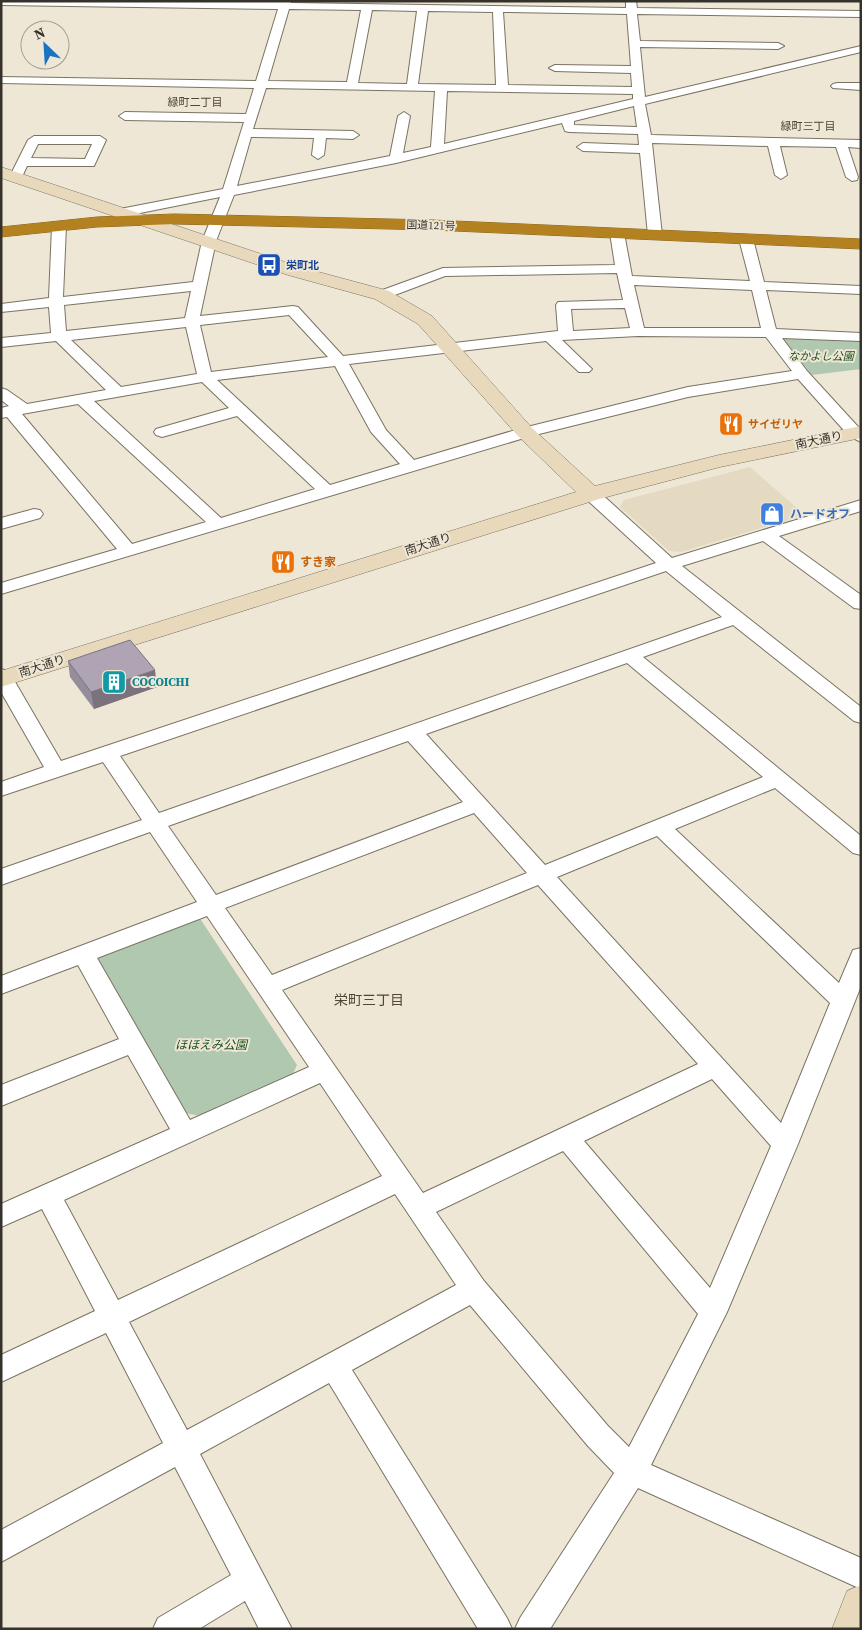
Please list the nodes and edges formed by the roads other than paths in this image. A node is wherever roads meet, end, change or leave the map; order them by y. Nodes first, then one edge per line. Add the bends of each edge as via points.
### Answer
1 (764, 1) edge
2 (820, 1) edge
3 (1, 2) edge
4 (106, 2) edge
5 (170, 3) edge
6 (286, 4) edge
7 (351, 4) edge
8 (385, 4) edge
9 (462, 5) edge
10 (514, 6) edge
11 (632, 7) edge
12 (366, 8) junction
13 (424, 8) junction
14 (498, 10) junction
15 (768, 13) junction
16 (824, 14) junction
17 (861, 14) edge
18 (635, 44) junction
19 (778, 46) dead end
20 (861, 50) edge
21 (555, 68) dead end
22 (637, 70) junction
23 (1, 80) edge
24 (260, 84) junction
25 (352, 86) junction
26 (837, 86) dead end
27 (861, 86) edge
28 (412, 87) junction
29 (441, 88) junction
30 (502, 89) junction
31 (639, 96) junction
32 (125, 116) dead end
33 (404, 116) dead end
34 (250, 118) junction
35 (567, 118) junction
36 (246, 133) junction
37 (320, 135) junction
38 (353, 135) dead end
39 (645, 140) junction
40 (773, 142) junction
41 (841, 144) junction
42 (861, 144) edge
43 (583, 147) dead end
44 (437, 149) junction
45 (318, 155) dead end
46 (396, 159) junction
47 (14, 170) edge
48 (781, 175) dead end
49 (852, 177) dead end
50 (228, 193) junction
51 (120, 213) junction
52 (140, 219) junction
53 (217, 220) junction
54 (59, 226) junction
55 (1, 232) edge
56 (617, 233) junction
57 (655, 235) junction
58 (746, 239) junction
59 (210, 241) junction
60 (861, 244) edge
61 (624, 275) junction
62 (758, 285) junction
63 (200, 286) junction
64 (861, 290) edge
65 (382, 295) junction
66 (56, 301) junction
67 (630, 304) junction
68 (1, 308) edge
69 (192, 321) junction
70 (638, 332) junction
71 (770, 333) junction
72 (566, 334) junction
73 (59, 336) junction
74 (549, 336) junction
75 (861, 337) edge
76 (1, 343) edge
77 (449, 346) junction
78 (339, 360) junction
79 (584, 369) dead end
80 (802, 374) junction
81 (205, 377) junction
82 (117, 392) junction
83 (1, 393) edge
84 (82, 399) junction
85 (11, 410) edge
86 (239, 410) junction
87 (162, 432) dead end
88 (525, 432) junction
89 (859, 434) edge
90 (412, 467) junction
91 (327, 491) junction
92 (590, 494) junction
93 (858, 508) edge
94 (34, 514) dead end
95 (1, 524) edge
96 (218, 524) junction
97 (766, 535) junction
98 (128, 551) junction
99 (670, 564) junction
100 (1, 589) edge
101 (861, 604) edge
102 (736, 618) junction
103 (629, 655) junction
104 (2, 677) edge
105 (861, 717) edge
106 (412, 732) junction
107 (107, 753) junction
108 (56, 770) junction
109 (777, 779) junction
110 (1, 789) edge
111 (478, 804) junction
112 (154, 822) junction
113 (660, 827) junction
114 (861, 848) edge
115 (542, 875) junction
116 (1, 877) edge
117 (211, 905) junction
118 (82, 954) junction
119 (861, 956) edge
120 (1, 985) edge
121 (267, 987) junction
122 (842, 1000) junction
123 (133, 1042) junction
124 (715, 1066) junction
125 (323, 1071) junction
126 (1, 1096) edge
127 (185, 1133) junction
128 (566, 1137) junction
129 (786, 1144) junction
130 (399, 1180) junction
131 (48, 1195) junction
132 (418, 1208) junction
133 (1, 1216) edge
134 (474, 1289) junction
135 (713, 1312) junction
136 (111, 1316) junction
137 (335, 1367) junction
138 (1, 1369) edge
139 (183, 1449) junction
140 (632, 1471) junction
141 (1, 1547) edge
142 (861, 1574) edge
143 (251, 1580) junction
144 (861, 1605) edge
145 (169, 1629) edge
146 (276, 1629) edge
147 (496, 1629) edge
148 (531, 1629) edge
149 (853, 1629) edge

1 - 15 street
2 - 16 street
3 - 4 street
4 - 5 street
5 - 6 street
6 - 7 street
6 - 24 street
7 - 12 street
8 - 12 street
8 - 13 street
9 - 13 street
9 - 14 street
10 - 11 street
10 - 14 street
11 - 15 street via 754,17
11 - 18 street
12 - 25 street
13 - 28 street
14 - 30 street
15 - 16 street
16 - 17 street
18 - 19 street via 757,42
18 - 22 street
20 - 31 street
21 - 22 street
22 - 31 street
23 - 24 street
24 - 25 street
24 - 34 street
25 - 28 street
26 - 27 street
28 - 29 street
29 - 30 street
29 - 44 street
30 - 31 street
31 - 35 street
31 - 39 street
32 - 34 street
33 - 46 street
34 - 36 street
35 - 39 street via 569,128
35 - 44 street
36 - 37 street
36 - 50 street
37 - 38 street
37 - 45 street
39 - 40 street
39 - 43 street
39 - 57 street
40 - 41 street
40 - 48 street
41 - 42 street
41 - 49 street
44 - 46 street
46 - 50 street
47 - 47 street via 34,140 100,140 90,164
47 - 51 street
50 - 51 street
50 - 53 street
51 - 52 street
52 - 53 highway, 国道121号
52 - 54 highway, 国道121号
52 - 59 street
53 - 56 highway, 国道121号
53 - 59 street
54 - 55 highway, 国道121号
54 - 66 street
56 - 57 highway, 国道121号
56 - 61 street
57 - 58 highway, 国道121号
58 - 60 highway, 国道121号
58 - 62 street
59 - 63 street
59 - 65 street via 294,271
61 - 62 street
61 - 65 street via 443,272
61 - 67 street
62 - 64 street
62 - 71 street
63 - 66 street
63 - 69 street
65 - 77 street via 418,314
66 - 68 street
66 - 73 street
67 - 70 street
67 - 72 street via 563,305
69 - 73 street
69 - 78 street via 293,310
69 - 81 street
70 - 71 street
70 - 72 street
71 - 75 street
71 - 80 street
72 - 74 street
73 - 76 street
73 - 82 street
74 - 77 street
74 - 79 street
77 - 78 street
77 - 88 street
78 - 81 street
78 - 90 street via 379,432
80 - 88 street via 688,392
80 - 89 street
81 - 82 street
81 - 86 street
82 - 84 street
83 - 85 street
84 - 85 street
84 - 96 street
85 - 98 street
86 - 87 street
86 - 91 street
88 - 90 street
88 - 92 street
89 - 92 street, 南大通り via 719,462
90 - 91 street
91 - 96 street
92 - 99 street
92 - 104 street, 南大通り
93 - 97 street
94 - 95 street
96 - 98 street
97 - 99 street
97 - 101 street
98 - 100 street
99 - 102 street
99 - 107 street
102 - 103 street
102 - 105 street
103 - 106 street
103 - 109 street
104 - 108 street
106 - 111 street
106 - 112 street
107 - 108 street
107 - 112 street
108 - 110 street
109 - 113 street
109 - 114 street
111 - 115 street
111 - 117 street
112 - 116 street
112 - 117 street
113 - 115 street
113 - 122 street
115 - 121 street
115 - 124 street
117 - 118 street
117 - 121 street
118 - 120 street
118 - 123 street
119 - 122 street
121 - 125 street
122 - 129 street
123 - 126 street
123 - 127 street
124 - 128 street
124 - 129 street
125 - 127 street
125 - 130 street
127 - 131 street
128 - 132 street
128 - 135 street
129 - 135 street
130 - 132 street
130 - 136 street
131 - 133 street
131 - 136 street
132 - 134 street
134 - 137 street
134 - 140 street via 598,1436
135 - 140 street
136 - 138 street
136 - 139 street
137 - 139 street
137 - 147 street
139 - 141 street
139 - 143 street
140 - 142 street
140 - 148 street
143 - 145 street
143 - 146 street
144 - 149 street

